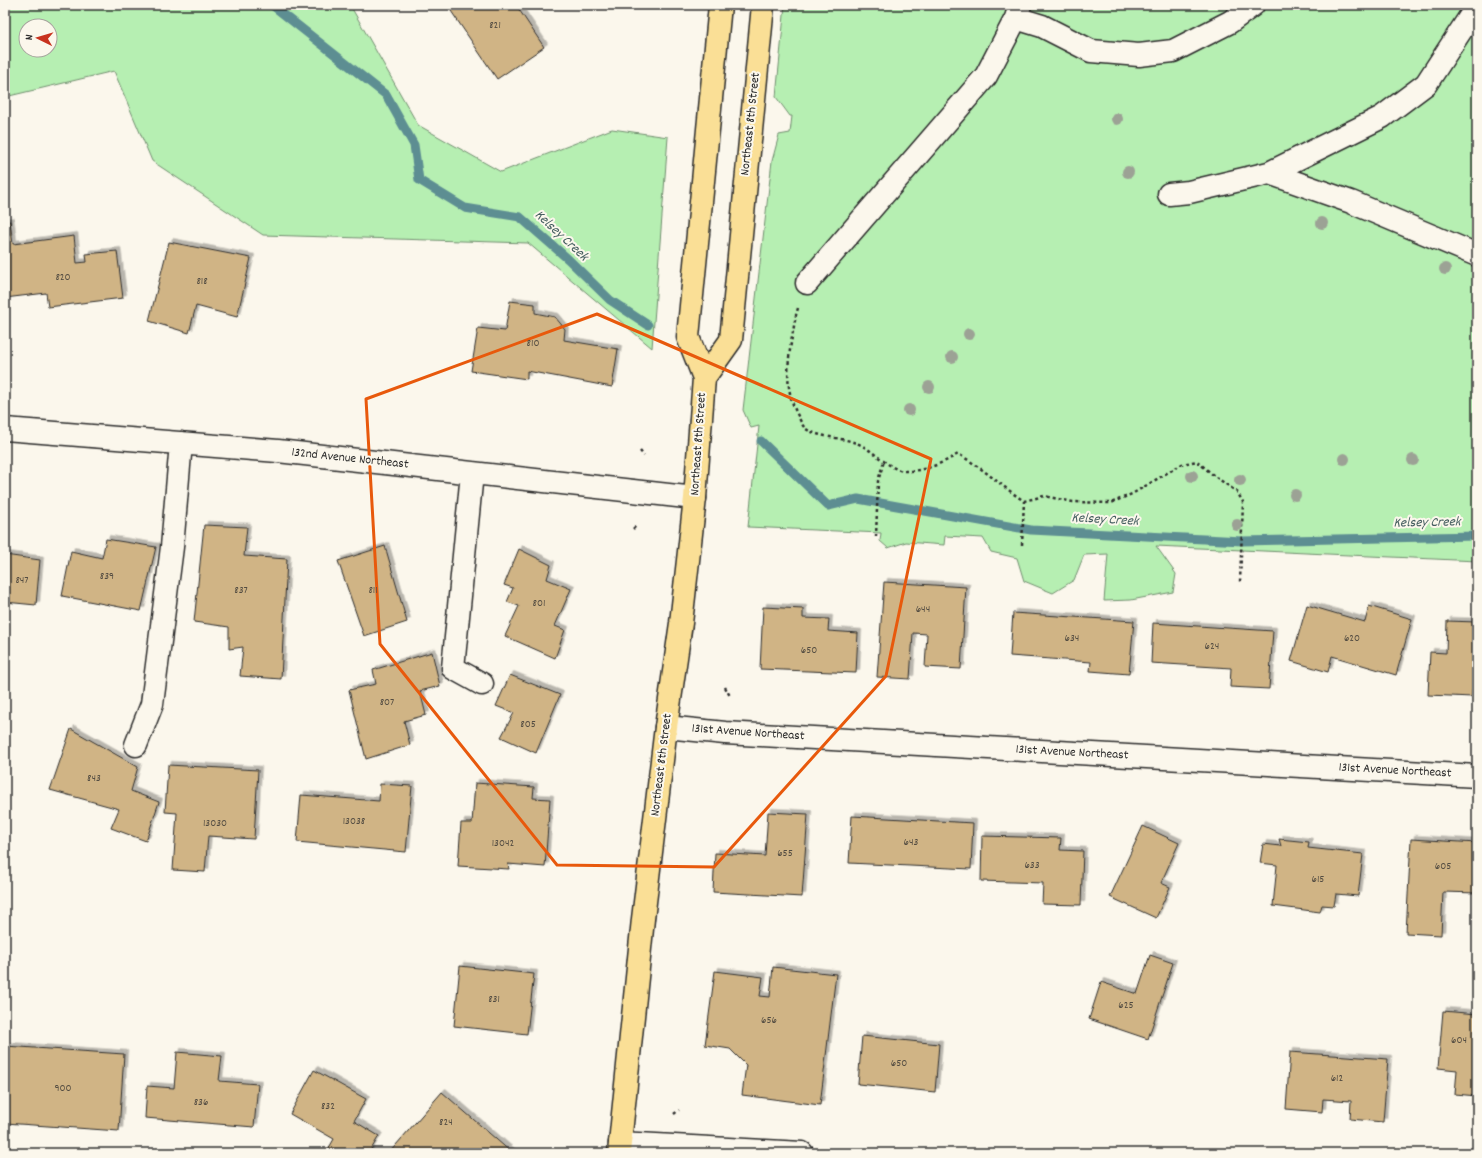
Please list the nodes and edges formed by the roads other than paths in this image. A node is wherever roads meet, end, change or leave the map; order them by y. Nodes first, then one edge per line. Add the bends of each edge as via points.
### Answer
1 (720, 5) edge
2 (763, 5) edge
3 (1253, 5) edge
4 (1477, 6) edge
5 (1018, 11) edge
6 (1269, 173) junction
7 (1169, 194) dead end
8 (1477, 255) edge
9 (807, 283) road end
10 (704, 378) junction
11 (5, 429) edge
12 (181, 443) junction
13 (472, 473) junction
14 (695, 498) junction
15 (482, 684) dead end
16 (666, 727) junction
17 (136, 745) dead end
18 (1477, 776) edge
19 (620, 1148) edge
20 (802, 1153) edge

1 - 10 main road, Northeast 8th Street via 688,336
2 - 10 main road, Northeast 8th Street via 731,340
3 - 5 street via 1230,22 1173,50 1140,55 1091,50
4 - 6 street via 1426,84 1382,117
5 - 9 street via 986,76
6 - 7 street via 1189,192
6 - 8 street via 1351,202
10 - 14 main road, Northeast 8th Street
11 - 12 street, 132nd Avenue Northeast
12 - 13 street, 132nd Avenue Northeast
12 - 17 street via 172,547 152,704
13 - 14 street, 132nd Avenue Northeast
13 - 15 street via 453,668
14 - 16 main road, Northeast 8th Street
16 - 18 street, 131st Avenue Northeast via 725,733
16 - 19 main road, Northeast 8th Street via 642,927
19 - 20 street

